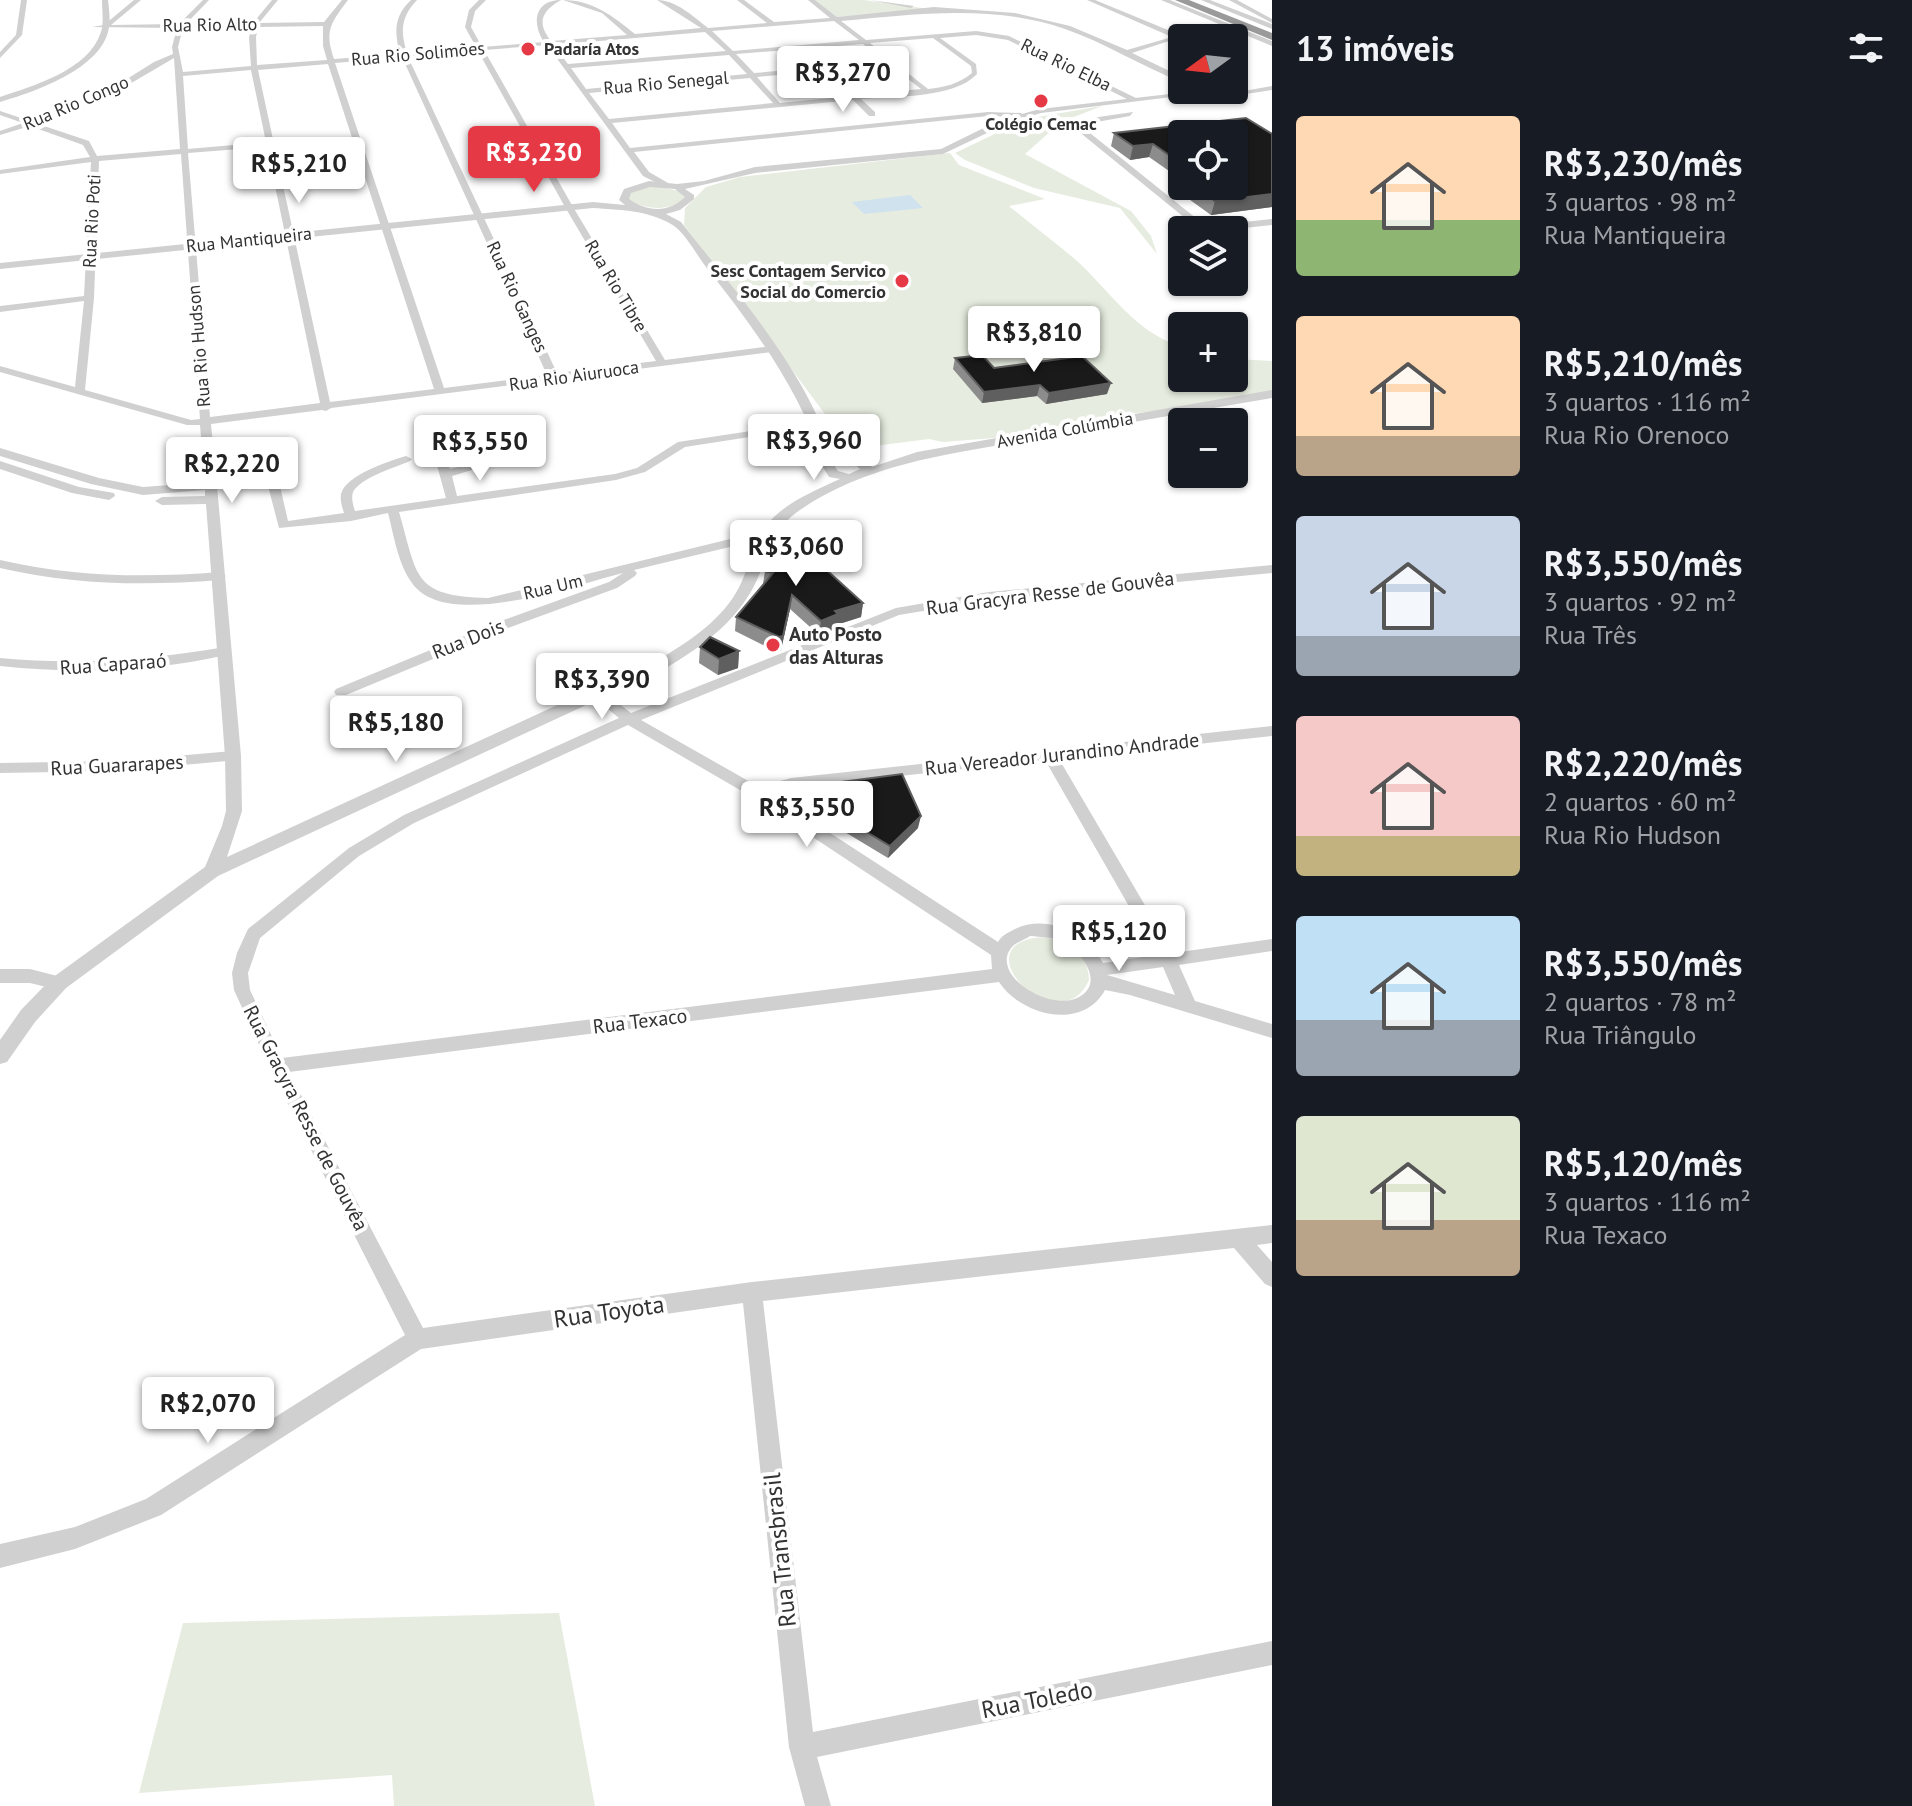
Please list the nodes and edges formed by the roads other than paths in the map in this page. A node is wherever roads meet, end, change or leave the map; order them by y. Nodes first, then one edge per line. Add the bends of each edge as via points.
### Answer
1 (24, 0) edge
2 (105, 0) edge
3 (138, 0) edge
4 (206, 0) edge
5 (275, 0) edge
6 (345, 0) edge
7 (414, 0) edge
8 (483, 0) edge
9 (558, 0) edge
10 (566, 0) edge
11 (660, 0) edge
12 (740, 0) edge
13 (811, 0) edge
14 (873, 0) edge
15 (1090, 0) edge
16 (1152, 0) edge
17 (1164, 0) edge
18 (1204, 0) edge
19 (1232, 0) edge
20 (1254, 0) edge
21 (888, 1) edge
22 (1184, 2) edge
23 (1247, 8) junction
24 (944, 10) junction
25 (95, 13) dead end
26 (123, 13) junction
27 (105, 14) junction
28 (837, 19) junction
29 (253, 24) junction
30 (326, 24) junction
31 (772, 24) junction
32 (1224, 24) edge
33 (181, 25) junction
34 (95, 27) junction
35 (105, 27) junction
36 (705, 30) junction
37 (1248, 30) edge
38 (1168, 33) edge
39 (1085, 34) junction
40 (1272, 34) edge
41 (932, 35) junction
42 (633, 36) junction
43 (1121, 39) junction
44 (1099, 40) junction
45 (1136, 40) dead end
46 (1165, 40) junction
47 (1168, 40) edge
48 (866, 41) junction
49 (548, 43) junction
50 (479, 49) junction
51 (1139, 49) junction
52 (728, 52) junction
53 (1126, 53) junction
54 (176, 55) junction
55 (404, 55) junction
56 (0, 56) edge
57 (331, 61) junction
58 (1144, 61) junction
59 (892, 63) junction
60 (566, 66) junction
61 (254, 67) junction
62 (1168, 73) edge
63 (180, 74) junction
64 (752, 75) junction
65 (1272, 88) edge
66 (1248, 90) edge
67 (584, 91) junction
68 (927, 91) junction
69 (1168, 95) edge
70 (0, 98) edge
71 (855, 98) junction
72 (1168, 98) edge
73 (1134, 99) junction
74 (1112, 104) junction
75 (778, 105) junction
76 (0, 113) edge
77 (872, 114) dead end
78 (1130, 114) dead end
79 (1021, 115) junction
80 (1094, 118) junction
81 (607, 121) junction
82 (34, 123) junction
83 (0, 133) edge
84 (272, 144) junction
85 (629, 150) junction
86 (185, 152) junction
87 (95, 159) junction
88 (0, 172) edge
89 (646, 174) junction
90 (704, 184) junction
91 (665, 185) junction
92 (639, 186) junction
93 (677, 187) junction
94 (624, 195) junction
95 (691, 197) junction
96 (593, 205) junction
97 (682, 206) junction
98 (569, 207) junction
99 (637, 209) junction
100 (655, 212) junction
101 (479, 216) junction
102 (1272, 222) edge
103 (678, 224) junction
104 (385, 225) junction
105 (289, 236) junction
106 (190, 246) junction
107 (88, 257) junction
108 (0, 266) edge
109 (89, 298) junction
110 (0, 309) edge
111 (772, 349) junction
112 (663, 364) junction
113 (0, 369) edge
114 (554, 378) junction
115 (80, 393) junction
116 (441, 393) junction
117 (1272, 394) edge
118 (326, 408) junction
119 (205, 423) junction
120 (818, 427) junction
121 (764, 432) dead end
122 (433, 433) dead end
123 (0, 452) edge
124 (917, 456) junction
125 (852, 457) junction
126 (406, 459) dead end
127 (499, 460) dead end
128 (828, 464) junction
129 (0, 465) edge
130 (446, 474) junction
131 (858, 477) junction
132 (274, 486) dead end
133 (212, 493) junction
134 (813, 496) junction
135 (452, 500) junction
136 (393, 510) junction
137 (351, 517) junction
138 (767, 534) junction
139 (1, 565) edge
140 (638, 568) junction
141 (1272, 569) edge
142 (220, 576) junction
143 (225, 651) junction
144 (0, 662) edge
145 (341, 692) dead end
146 (598, 694) junction
147 (629, 719) junction
148 (1272, 731) edge
149 (233, 756) junction
150 (1050, 756) junction
151 (0, 768) edge
152 (757, 793) junction
153 (212, 871) junction
154 (1272, 945) edge
155 (1000, 952) junction
156 (1168, 959) junction
157 (1002, 975) junction
158 (0, 976) edge
159 (1099, 976) junction
160 (59, 983) junction
161 (1189, 1006) junction
162 (1272, 1031) edge
163 (0, 1056) edge
164 (277, 1066) junction
165 (1272, 1234) edge
166 (1239, 1239) junction
167 (1272, 1277) edge
168 (752, 1292) junction
169 (418, 1339) junction
170 (0, 1556) edge
171 (1272, 1653) edge
172 (802, 1747) junction
173 (818, 1806) edge

1 - 56 street via 19,35
2 - 27 street
3 - 26 street
4 - 33 street
5 - 29 street
6 - 30 street
7 - 55 street, Rua Rio Ganges via 397,21
8 - 50 street, Rua Rio Tibre via 468,18
9 - 49 street via 537,17
10 - 42 street via 604,12
11 - 36 street
12 - 31 street
13 - 28 street
14 - 21 street
15 - 38 street
16 - 22 street
17 - 22 street
18 - 40 street
19 - 23 street
20 - 23 street
21 - 24 street
22 - 32 street
22 - 40 highway
23 - 40 street
24 - 28 street, Rua Rio Solimões
24 - 39 street via 1028,17
25 - 34 street
26 - 27 street
26 - 35 street
27 - 35 street
28 - 31 street, Rua Rio Solimões
28 - 48 street
29 - 30 street, Rua Rio Alto
29 - 33 street, Rua Rio Alto
29 - 61 street
30 - 57 street
31 - 36 street, Rua Rio Solimões
33 - 35 street, Rua Rio Alto
33 - 54 street
34 - 35 street, Rua Rio Alto
34 - 70 street via 75,57
35 - 70 street via 102,39 74,66
36 - 42 street, Rua Rio Solimões
36 - 52 street
37 - 40 highway
39 - 43 street
39 - 44 street
41 - 48 street, Rua Rio Elba
41 - 68 street via 974,65 975,73 958,85
41 - 73 street, Rua Rio Elba via 1009,38
42 - 49 street, Rua Rio Solimões
43 - 44 street
43 - 51 street
44 - 53 street
45 - 46 street
46 - 47 street
46 - 51 street
48 - 52 street, Rua Rio Elba
48 - 59 street
49 - 50 street, Rua Rio Solimões
49 - 60 street
50 - 55 street, Rua Rio Solimões
50 - 98 street, Rua Rio Tibre
51 - 53 street
51 - 58 street
52 - 60 street, Rua Rio Elba
52 - 64 street
53 - 58 street
54 - 63 street, Rua Rio Hudson
54 - 82 street, Rua Rio Congo via 127,83
55 - 57 street, Rua Rio Solimões
55 - 101 street, Rua Rio Ganges
57 - 61 street, Rua Rio Solimões
57 - 104 street
58 - 62 street
59 - 64 street, Rua Rio Senegal
59 - 68 street
60 - 67 street
61 - 63 street, Rua Rio Solimões
61 - 84 street
63 - 86 street, Rua Rio Hudson
64 - 67 street, Rua Rio Senegal
64 - 75 street
65 - 66 street
67 - 81 street
68 - 71 street
69 - 73 street
71 - 75 street
71 - 77 street
72 - 74 street
73 - 74 street
74 - 79 street
74 - 80 street
75 - 81 street
76 - 82 street, Rua Rio Poti
78 - 80 street
79 - 85 street
79 - 90 street via 943,151 755,170
80 - 102 street via 1076,126 1185,216 1225,227
81 - 85 street
82 - 83 street, Rua Rio Congo
82 - 87 street, Rua Rio Poti via 86,143
84 - 86 street
84 - 105 street
85 - 89 street
86 - 87 street
86 - 106 street, Rua Rio Hudson
87 - 88 street
87 - 107 street, Rua Rio Poti
89 - 91 street
89 - 92 street
90 - 93 street
90 - 95 street
91 - 92 street
91 - 93 street
92 - 94 street, Rua Mantiqueira
93 - 95 street
94 - 96 street, Rua Mantiqueira
94 - 99 street
95 - 97 street
96 - 98 street, Rua Mantiqueira
96 - 99 street, Rua Mantiqueira
97 - 100 street
97 - 103 street
98 - 101 street, Rua Mantiqueira
98 - 112 street, Rua Rio Tibre
99 - 100 street, Rua Mantiqueira
100 - 103 street
101 - 104 street, Rua Mantiqueira
101 - 114 street, Rua Rio Ganges
103 - 111 street
104 - 105 street, Rua Mantiqueira
104 - 116 street
105 - 106 street, Rua Mantiqueira
105 - 118 street
106 - 107 street, Rua Mantiqueira
106 - 119 street, Rua Rio Hudson
107 - 108 street, Rua Mantiqueira
107 - 109 street, Rua Rio Poti
109 - 110 street
109 - 115 street, Rua Rio Poti
111 - 112 street, Rua Rio Aiuruoca
111 - 120 street
112 - 114 street, Rua Rio Aiuruoca
113 - 115 street, Rua Rio Aiuruoca
114 - 116 street, Rua Rio Aiuruoca
115 - 119 street, Rua Rio Aiuruoca
116 - 118 street, Rua Rio Aiuruoca
117 - 124 street, Avenida Colúmbia
118 - 119 street, Rua Rio Aiuruoca
119 - 133 street, Rua Rio Hudson
120 - 125 street
120 - 128 street
121 - 135 street via 682,444 641,470 616,477
122 - 130 street
123 - 133 street via 143,491
124 - 125 street
124 - 131 street, Avenida Colúmbia
125 - 128 street
125 - 131 street via 867,467
126 - 137 street via 348,490
127 - 130 street
128 - 131 street via 838,476
128 - 134 street
129 - 133 street via 77,490 137,502
130 - 135 street
131 - 134 street, Avenida Colúmbia
132 - 137 street via 283,525
133 - 142 street, Rua Rio Hudson
134 - 138 street
135 - 136 street
136 - 137 street
136 - 140 street, Rua Um via 415,583 454,603 488,602
138 - 140 street, Rua Um
138 - 146 street via 746,588 711,633 661,665
139 - 142 street via 118,582
140 - 145 street, Rua Dois via 613,585
141 - 147 street, Rua Gracyra Resse de Gouvêa via 989,596 896,612
142 - 143 street, Rua Rio Hudson
143 - 144 street, Rua Caparaó via 120,667 58,669
143 - 149 street, Rua Rio Hudson
146 - 147 street
146 - 153 street
147 - 152 street
147 - 164 street, Rua Gracyra Resse de Gouvêa via 409,819 354,852 254,934 240,973 242,990
148 - 150 street, Rua Vereador Jurandino Andrade
149 - 151 street, Rua Guararapes via 82,770
149 - 153 street, Rua Rio Hudson via 234,811
150 - 152 street, Rua Vereador Jurandino Andrade via 791,783
150 - 156 street
152 - 155 street
153 - 160 street
154 - 156 street
155 - 157 street
155 - 159 street via 1015,935 1042,930 1072,938 1093,958
156 - 159 street
156 - 161 street
157 - 159 street via 1023,998 1055,1008 1085,1002 1094,994
157 - 164 street, Rua Texaco
158 - 160 street
159 - 161 street
160 - 163 street
161 - 162 street
164 - 169 street, Rua Gracyra Resse de Gouvêa
165 - 166 street, Rua Toyota
166 - 167 street
166 - 168 street, Rua Toyota
168 - 169 street, Rua Toyota
168 - 172 street, Rua Transbrasil
169 - 170 street, Rua Toyota via 153,1507 75,1538
171 - 172 street, Rua Toledo
172 - 173 street, Rua Transbrasil

